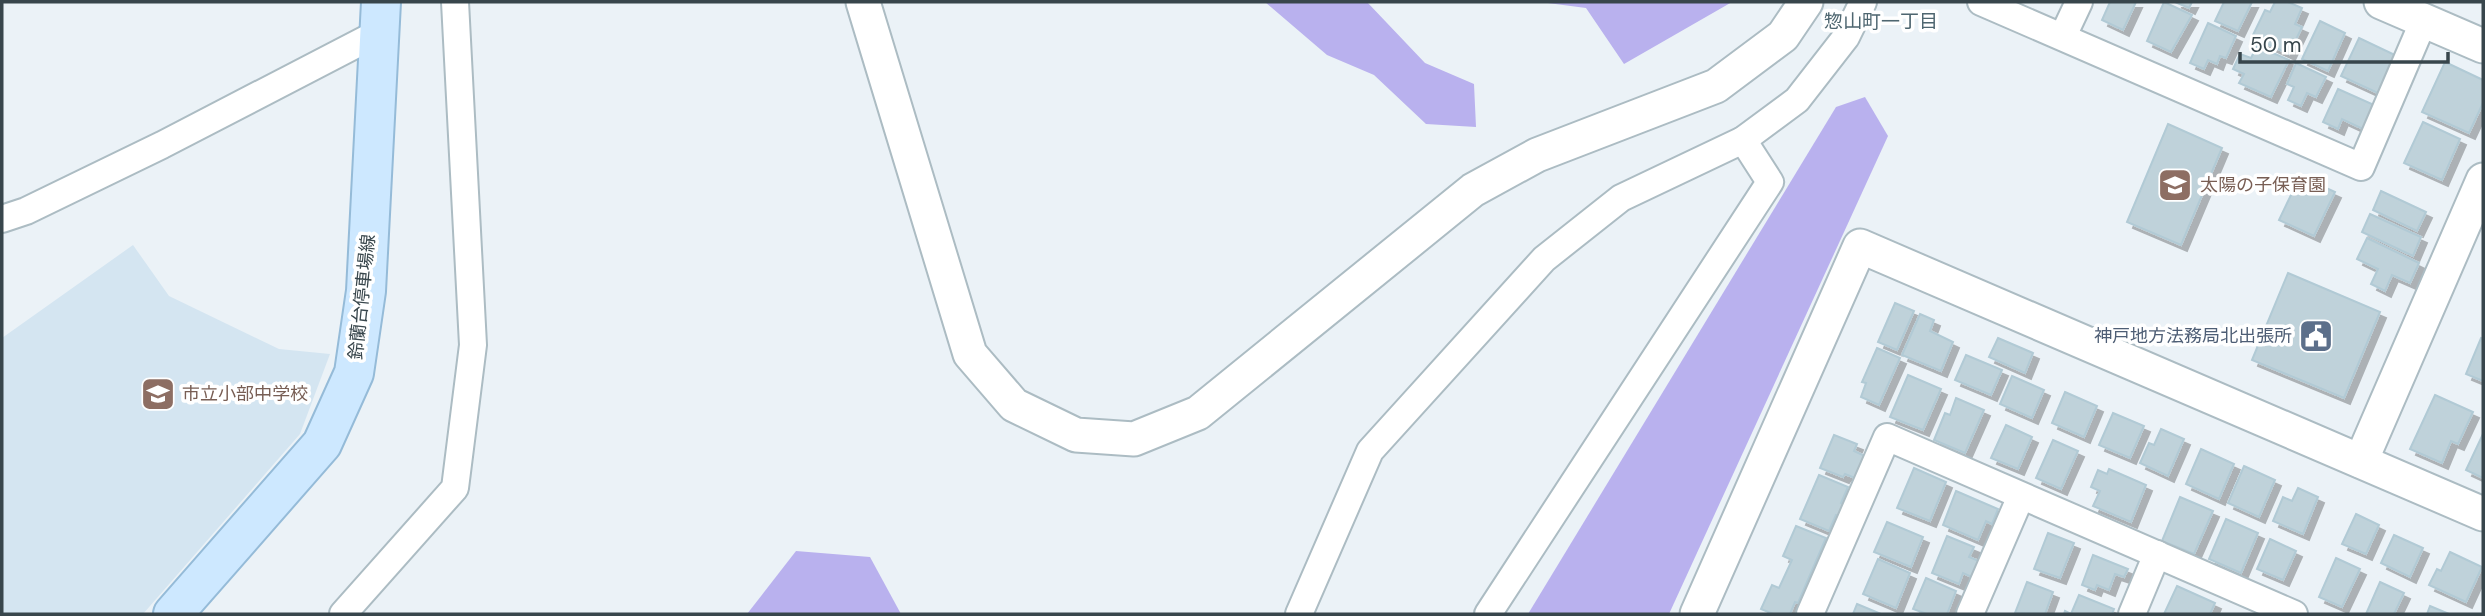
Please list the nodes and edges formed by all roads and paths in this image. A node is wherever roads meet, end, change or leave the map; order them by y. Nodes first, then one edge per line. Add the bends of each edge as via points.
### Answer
1 (455, 2) edge
2 (863, 2) edge
3 (1806, 2) edge
4 (1863, 2) edge
5 (1980, 2) edge
6 (2078, 2) edge
7 (2382, 2) edge
8 (379, 17) edge
9 (2424, 20) junction
10 (2063, 37) junction
11 (2483, 46) edge
12 (1743, 140) junction
13 (2483, 180) edge
14 (2, 219) edge
15 (2361, 461) junction
16 (2021, 496) junction
17 (2483, 514) edge
18 (2157, 554) junction
19 (173, 614) edge
20 (343, 614) edge
21 (1299, 614) edge
22 (1488, 614) edge
23 (1697, 614) edge
24 (1810, 614) edge
25 (1970, 614) edge
26 (2132, 614) edge
27 (2292, 614) edge

1 - 20 street via 473,345 455,488
2 - 3 street via 970,354 1014,405 1076,435 1134,439 1198,412 1473,190 1537,155 1716,86 1783,36
4 - 12 street via 1846,37 1797,100
5 - 10 street
6 - 10 street
7 - 9 street
8 - 14 street via 162,145
8 - 19 main road, 鈴蘭台停車場線 via 366,291 354,373 322,444
9 - 10 street via 2361,167
9 - 11 street
12 - 21 street via 1621,198 1544,258 1370,451
12 - 22 street via 1770,182
13 - 15 street
15 - 17 street
15 - 23 street via 1860,246
16 - 18 street
16 - 24 street via 1887,437
16 - 25 street
18 - 26 street
18 - 27 street

